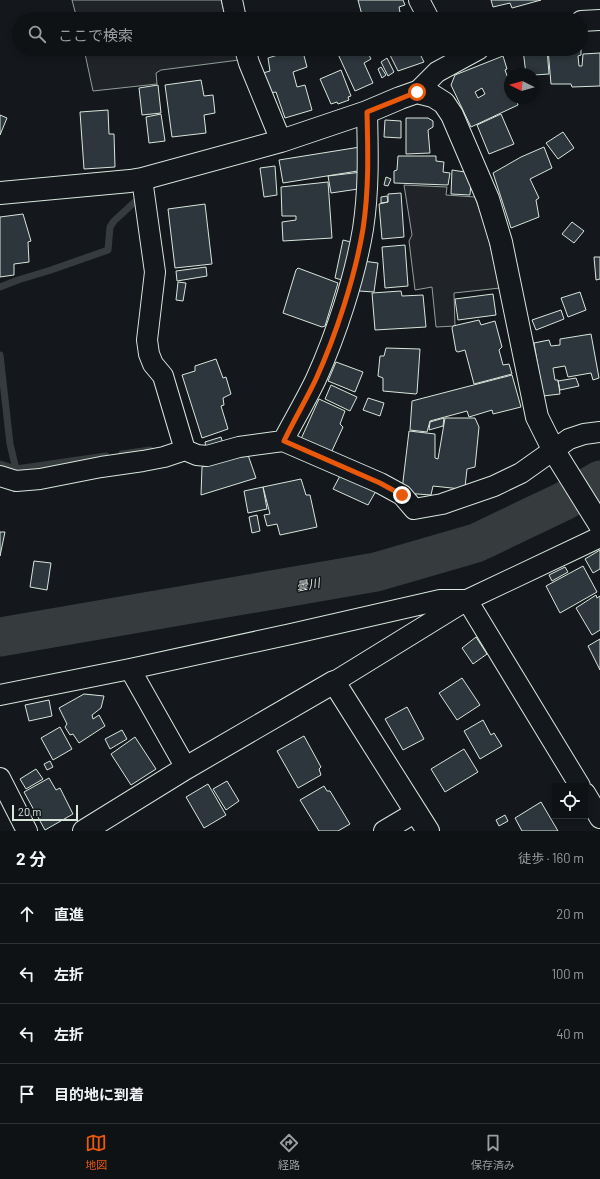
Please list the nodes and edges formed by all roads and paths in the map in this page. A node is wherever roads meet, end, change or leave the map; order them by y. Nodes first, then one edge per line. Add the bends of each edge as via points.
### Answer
1 (232, 0) edge
2 (419, 0) edge
3 (235, 12) edge
4 (425, 12) edge
5 (600, 20) edge
6 (588, 21) edge
7 (247, 56) edge
8 (449, 56) edge
9 (417, 92) junction
10 (367, 112) junction
11 (280, 141) junction
12 (142, 179) junction
13 (0, 193) edge
14 (600, 432) edge
15 (284, 441) junction
16 (185, 450) junction
17 (554, 450) junction
18 (0, 476) edge
19 (600, 524) edge
20 (600, 537) edge
21 (467, 600) junction
22 (130, 669) junction
23 (334, 682) junction
24 (0, 695) edge
25 (186, 768) junction
26 (0, 778) edge
27 (578, 783) edge
28 (588, 799) edge
29 (416, 812) junction
30 (600, 818) edge
31 (27, 831) edge
32 (84, 831) edge
33 (384, 831) edge
34 (428, 831) edge

1 - 3 street
2 - 4 street
5 - 6 street
7 - 11 street
8 - 9 street
9 - 10 street
9 - 17 street via 433,96 444,103 452,115 488,199 501,242 537,417
10 - 11 street
10 - 15 street via 368,175 362,230 350,284 316,378
11 - 12 street
12 - 13 street
12 - 16 street via 155,272 147,340 149,354 163,376
14 - 17 street via 569,439
15 - 16 street via 239,446 207,456
15 - 17 street via 380,483 402,495 414,509 442,504 494,486 521,473
16 - 18 street via 143,461 40,478 16,481
17 - 19 street
20 - 21 street
21 - 22 street via 440,600
21 - 23 street
21 - 27 street
22 - 24 street
22 - 25 street
23 - 25 street
23 - 29 street
25 - 32 street
26 - 31 street
28 - 30 street
29 - 33 street
29 - 34 street

